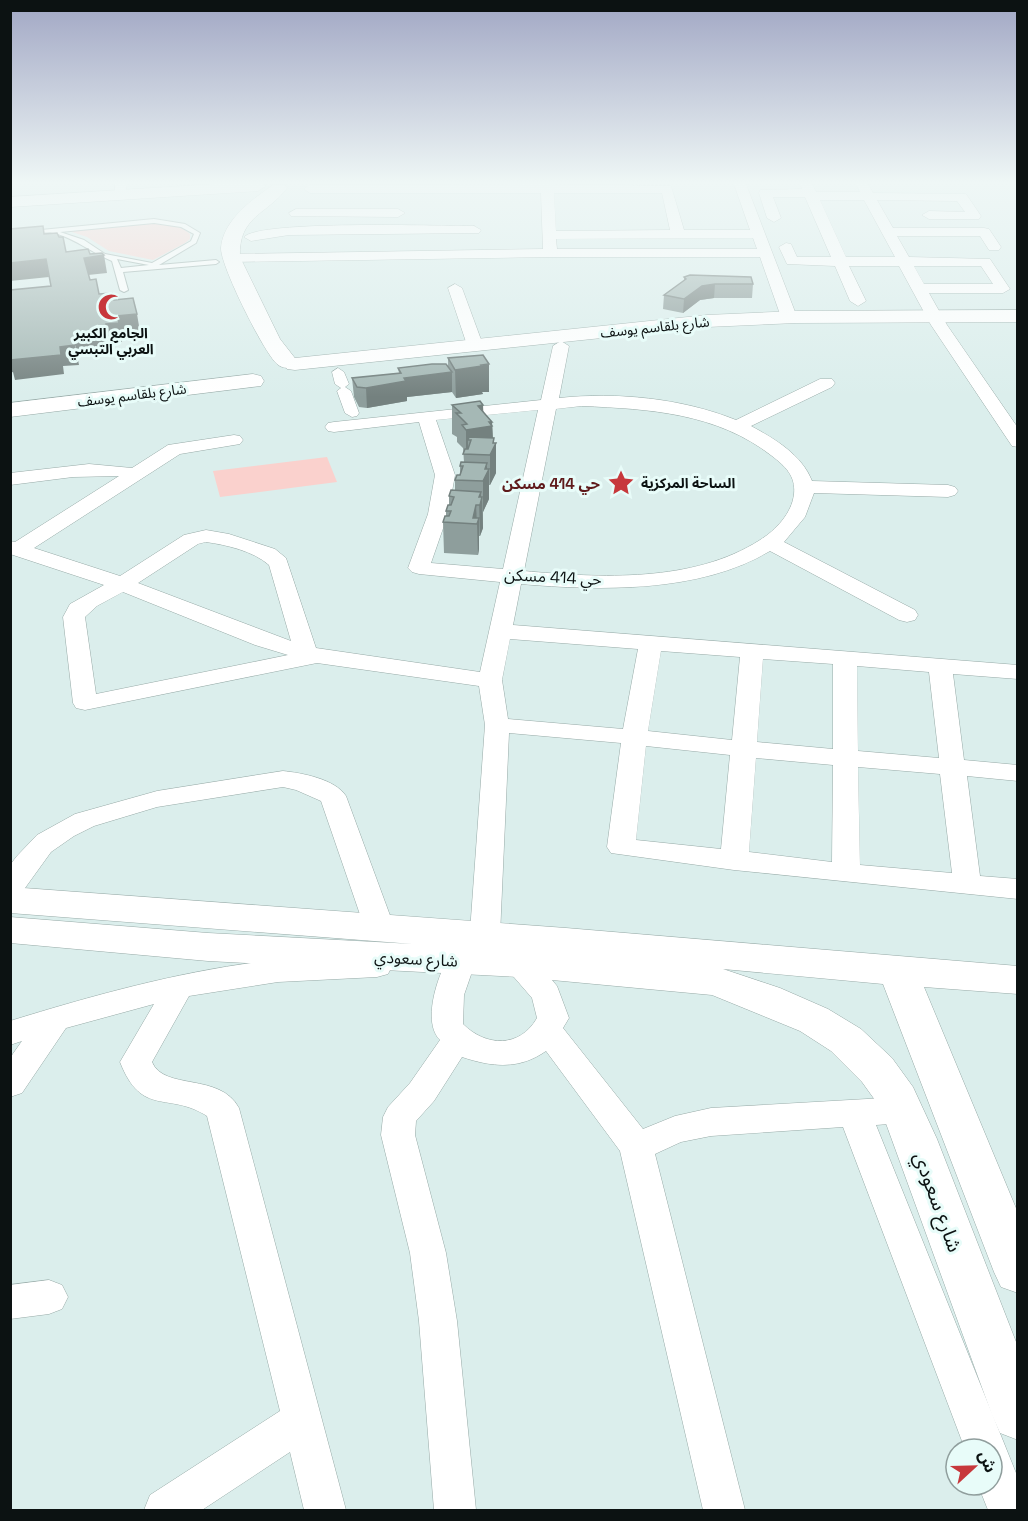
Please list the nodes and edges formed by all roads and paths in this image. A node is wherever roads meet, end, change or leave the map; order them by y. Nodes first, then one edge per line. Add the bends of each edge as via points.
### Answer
1 (103, 255) edge
2 (108, 255) edge
3 (172, 255) edge
4 (226, 255) edge
5 (474, 255) edge
6 (766, 255) edge
7 (789, 255) edge
8 (838, 255) edge
9 (900, 255) edge
10 (224, 260) junction
11 (841, 262) junction
12 (904, 262) junction
13 (153, 266) junction
14 (119, 270) junction
15 (455, 288) dead end
16 (919, 288) junction
17 (124, 290) dead end
18 (858, 301) dead end
19 (1017, 316) edge
20 (789, 317) junction
21 (936, 320) junction
22 (1017, 325) edge
23 (475, 345) junction
24 (561, 346) junction
25 (253, 366) junction
26 (288, 374) junction
27 (341, 382) junction
28 (826, 383) dead end
29 (10, 400) edge
30 (550, 402) junction
31 (10, 410) edge
32 (426, 416) junction
33 (355, 418) junction
34 (738, 426) junction
35 (334, 427) dead end
36 (234, 440) dead end
37 (1017, 442) edge
38 (135, 474) junction
39 (10, 479) edge
40 (806, 487) junction
41 (948, 491) dead end
42 (770, 543) junction
43 (14, 548) edge
44 (513, 575) junction
45 (122, 584) junction
46 (907, 615) dead end
47 (501, 631) junction
48 (651, 643) junction
49 (752, 651) junction
50 (311, 655) junction
51 (845, 658) junction
52 (940, 666) junction
53 (1017, 672) edge
54 (490, 680) junction
55 (497, 725) junction
56 (634, 737) junction
57 (744, 749) junction
58 (845, 757) junction
59 (952, 768) junction
60 (1017, 773) edge
61 (734, 861) junction
62 (846, 873) junction
63 (966, 885) junction
64 (10, 888) edge
65 (1017, 889) edge
66 (10, 900) edge
67 (380, 929) junction
68 (10, 930) edge
69 (473, 948) junction
70 (520, 963) junction
71 (815, 963) junction
72 (898, 971) junction
73 (1017, 980) edge
74 (179, 987) junction
75 (56, 1018) junction
76 (814, 1020) junction
77 (548, 1031) junction
78 (10, 1032) edge
79 (456, 1040) junction
80 (10, 1084) edge
81 (902, 1110) junction
82 (854, 1113) junction
83 (636, 1147) junction
84 (1017, 1272) edge
85 (49, 1297) dead end
86 (10, 1302) edge
87 (1017, 1415) edge
88 (302, 1420) junction
89 (981, 1437) edge
90 (1004, 1495) edge
91 (165, 1510) edge
92 (325, 1510) edge
93 (455, 1510) edge
94 (724, 1510) edge
95 (1010, 1510) edge

1 - 14 lane via 114,260
2 - 13 lane
3 - 13 lane
4 - 10 main road
5 - 10 street
6 - 20 street
7 - 11 street via 792,261
8 - 11 street
9 - 12 street
10 - 13 lane
10 - 25 main road via 222,280
10 - 26 main road
11 - 12 street
11 - 18 street
12 - 16 street
12 - 16 street via 985,262 1003,289
13 - 14 lane
14 - 17 lane
15 - 23 street
16 - 21 street
19 - 21 main road, شارع بلقاسم يوسف
20 - 21 main road, شارع بلقاسم يوسف
20 - 23 main road, شارع بلقاسم يوسف via 707,321
21 - 22 main road, شارع بلقاسم يوسف
21 - 24 main road, شارع بلقاسم يوسف via 741,328
21 - 37 street
23 - 26 main road, شارع بلقاسم يوسف
24 - 27 main road, شارع بلقاسم يوسف
24 - 30 street
25 - 26 main road via 264,363
25 - 29 main road, شارع بلقاسم يوسف via 219,375
25 - 31 main road, شارع بلقاسم يوسف
26 - 27 main road, شارع بلقاسم يوسف
27 - 33 street
28 - 34 street
30 - 32 street
30 - 34 street via 654,404 686,409
30 - 44 street
32 - 33 street
32 - 44 street, حي 414 مسكن via 445,475 440,505 419,568
33 - 35 street
34 - 40 street via 758,435 793,463
36 - 38 street via 175,449
38 - 39 street via 99,470
38 - 43 street
40 - 41 street
40 - 42 street, حي 414 مسكن via 788,529
42 - 44 street, حي 414 مسكن via 720,565 662,578 575,580
42 - 46 street
43 - 45 street
44 - 47 street
45 - 50 street
45 - 50 street via 191,538 222,538 274,555
45 - 50 street via 89,601 74,617 85,703
47 - 48 street
47 - 54 street
48 - 49 street
48 - 56 street
49 - 51 street
49 - 57 street
50 - 54 street
51 - 52 street
51 - 58 street
52 - 53 street
52 - 59 street
54 - 55 street
55 - 56 street
55 - 69 street
56 - 57 street
56 - 61 street via 621,847
57 - 58 street
57 - 61 street
58 - 59 street
58 - 62 street
59 - 60 street
59 - 63 street
61 - 62 street
62 - 63 street
63 - 65 street
64 - 67 street via 27,861 48,840 123,807 277,779 297,781 333,796
66 - 67 main road, شارع سعودي
67 - 69 main road, شارع سعودي
68 - 69 main road, شارع سعودي via 208,947
69 - 70 main road, شارع سعودي
69 - 71 main road, شارع سعودي
69 - 74 street via 246,974
69 - 79 street via 449,995 447,1028
70 - 76 main road, شارع سعودي via 715,981
70 - 77 street via 546,994 553,1017
71 - 72 main road, شارع سعودي
71 - 76 main road via 806,977 805,997
72 - 73 main road, شارع سعودي
72 - 84 main road
74 - 75 street
74 - 88 street via 136,1062 139,1074 158,1089 205,1098 222,1108
75 - 78 street
75 - 80 street
76 - 81 main road, شارع سعودي via 846,1040 877,1070
77 - 79 street via 530,1046 505,1054 487,1053
77 - 83 street
79 - 93 street via 422,1092 400,1117 398,1136 428,1253
81 - 82 street
81 - 87 main road, شارع سعودي
82 - 83 street via 711,1122 675,1130
82 - 89 street
83 - 94 street
85 - 86 street
88 - 91 street
88 - 92 street
90 - 95 street

